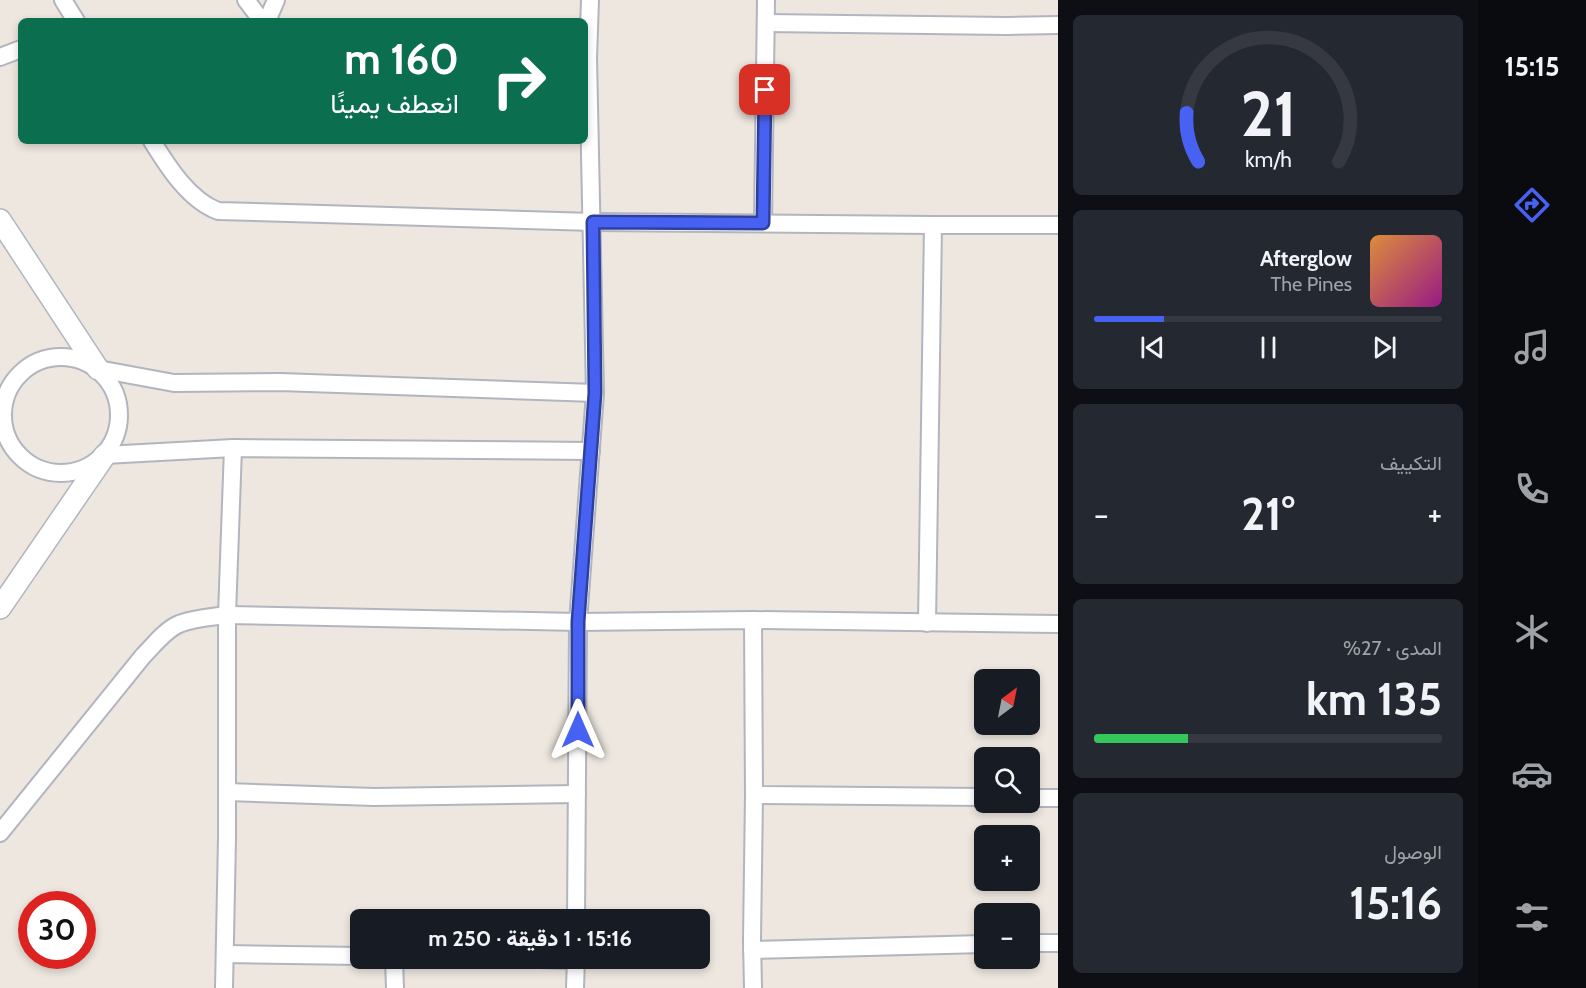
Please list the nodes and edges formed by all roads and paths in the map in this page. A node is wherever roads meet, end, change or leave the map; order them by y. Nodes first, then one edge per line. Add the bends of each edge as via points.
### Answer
1 (63, 0) edge
2 (246, 0) edge
3 (276, 0) edge
4 (590, 0) edge
5 (766, 0) edge
6 (74, 18) edge
7 (260, 18) edge
8 (268, 18) edge
9 (766, 22) junction
10 (1058, 25) edge
11 (588, 39) edge
12 (18, 50) edge
13 (0, 57) edge
14 (588, 85) edge
15 (154, 144) edge
16 (0, 220) edge
17 (593, 222) junction
18 (763, 223) junction
19 (933, 225) junction
20 (1058, 225) edge
21 (98, 369) junction
22 (595, 393) junction
23 (1, 421) edge
24 (233, 448) junction
25 (591, 451) junction
26 (105, 455) junction
27 (0, 608) edge
28 (227, 615) junction
29 (753, 620) junction
30 (578, 622) junction
31 (927, 623) junction
32 (1058, 624) edge
33 (227, 792) junction
34 (577, 795) junction
35 (754, 795) junction
36 (974, 797) edge
37 (1040, 798) edge
38 (1058, 798) edge
39 (0, 834) edge
40 (576, 909) edge
41 (1058, 943) edge
42 (974, 944) edge
43 (1040, 944) edge
44 (752, 950) junction
45 (225, 954) junction
46 (350, 956) edge
47 (394, 969) edge
48 (576, 969) edge
49 (224, 988) edge
50 (395, 988) edge
51 (575, 988) edge
52 (753, 988) edge

1 - 6 street
2 - 7 street
3 - 8 street
4 - 11 street
5 - 9 street
9 - 10 street
9 - 18 street
12 - 13 street
14 - 17 street
15 - 17 street via 186,187 218,211
16 - 21 street
17 - 18 street
17 - 22 street
18 - 19 street
19 - 20 street
19 - 31 street
21 - 22 street via 174,383 280,382
21 - 23 street via 80,359 42,359 11,384
21 - 26 street via 111,383 120,420
22 - 25 street
23 - 26 street via 19,456 52,473 72,473
24 - 25 street
24 - 26 street
24 - 28 street
25 - 30 street
26 - 27 street
28 - 30 street
28 - 33 street
28 - 39 street via 178,624 161,638
29 - 30 street
29 - 31 street
29 - 35 street
30 - 34 street
31 - 32 street
33 - 34 street
33 - 45 street
34 - 40 street
35 - 36 street
35 - 44 street
37 - 38 street
41 - 43 street
42 - 44 street
44 - 52 street
45 - 46 street
45 - 49 street
47 - 50 street
48 - 51 street

